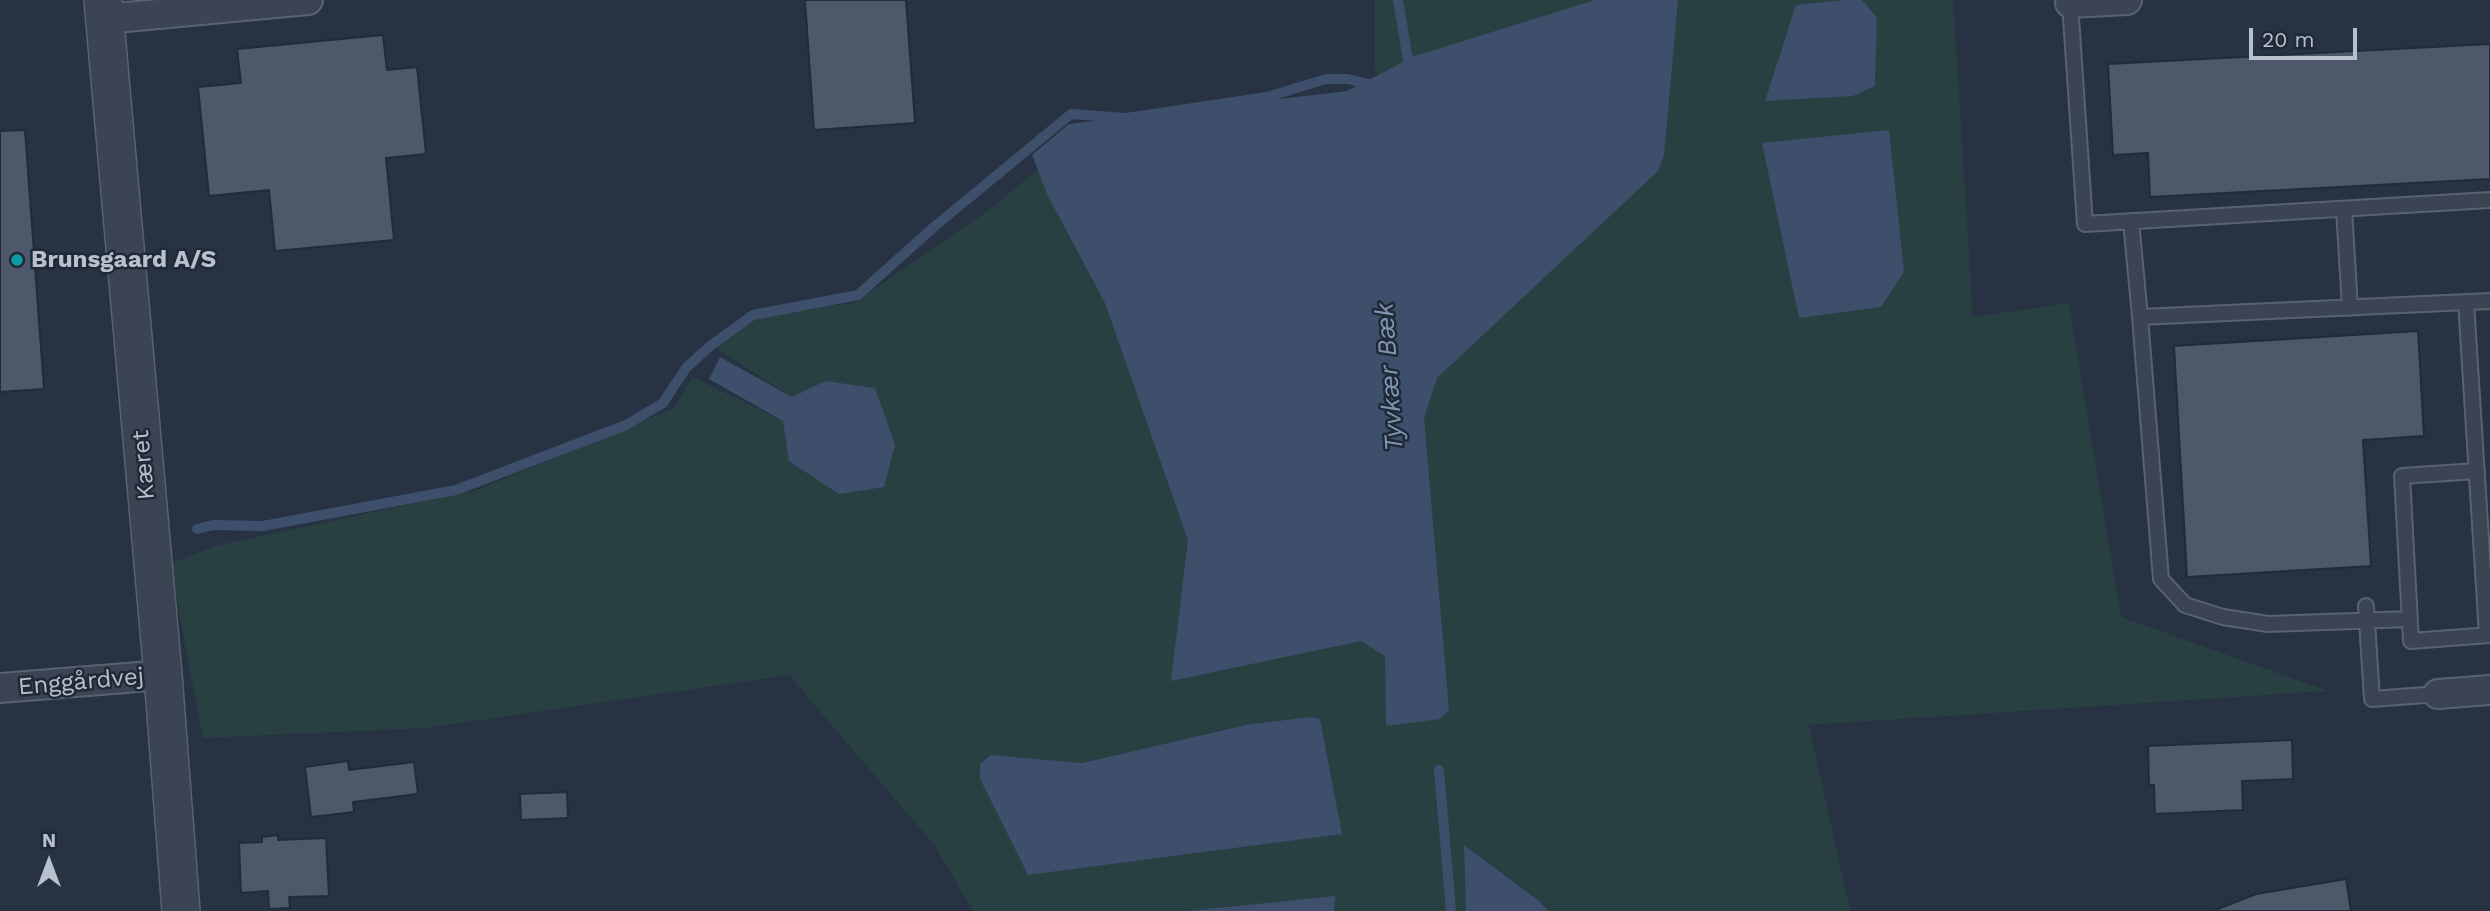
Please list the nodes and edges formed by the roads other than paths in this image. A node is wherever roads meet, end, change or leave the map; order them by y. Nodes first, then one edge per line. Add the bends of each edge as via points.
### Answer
1 (308, 0) edge
2 (2127, 0) edge
3 (2070, 3) joint
4 (104, 10) edge
5 (2490, 200) edge
6 (2343, 209) junction
7 (2131, 221) junction
8 (2490, 301) edge
9 (2466, 302) junction
10 (2350, 308) junction
11 (2140, 317) junction
12 (2477, 471) junction
13 (2366, 613) junction
14 (2410, 619) junction
15 (2489, 635) edge
16 (163, 675) junction
17 (0, 688) edge
18 (2490, 690) edge
19 (2438, 694) joint
20 (181, 911) edge

1 - 4 street, Kæret
2 - 3 street
3 - 7 lane via 2085,224
4 - 16 street, Kæret
5 - 6 lane
6 - 7 lane
6 - 10 lane
7 - 11 lane
8 - 9 lane
9 - 10 lane
9 - 12 lane
10 - 11 lane
11 - 13 lane via 2161,579 2185,605 2223,617 2268,624
12 - 14 lane via 2402,476
12 - 15 lane
13 - 14 lane
13 - 19 lane via 2372,699
14 - 15 lane via 2411,641
16 - 17 street, Enggårdvej
16 - 20 street, Kæret
18 - 19 street

